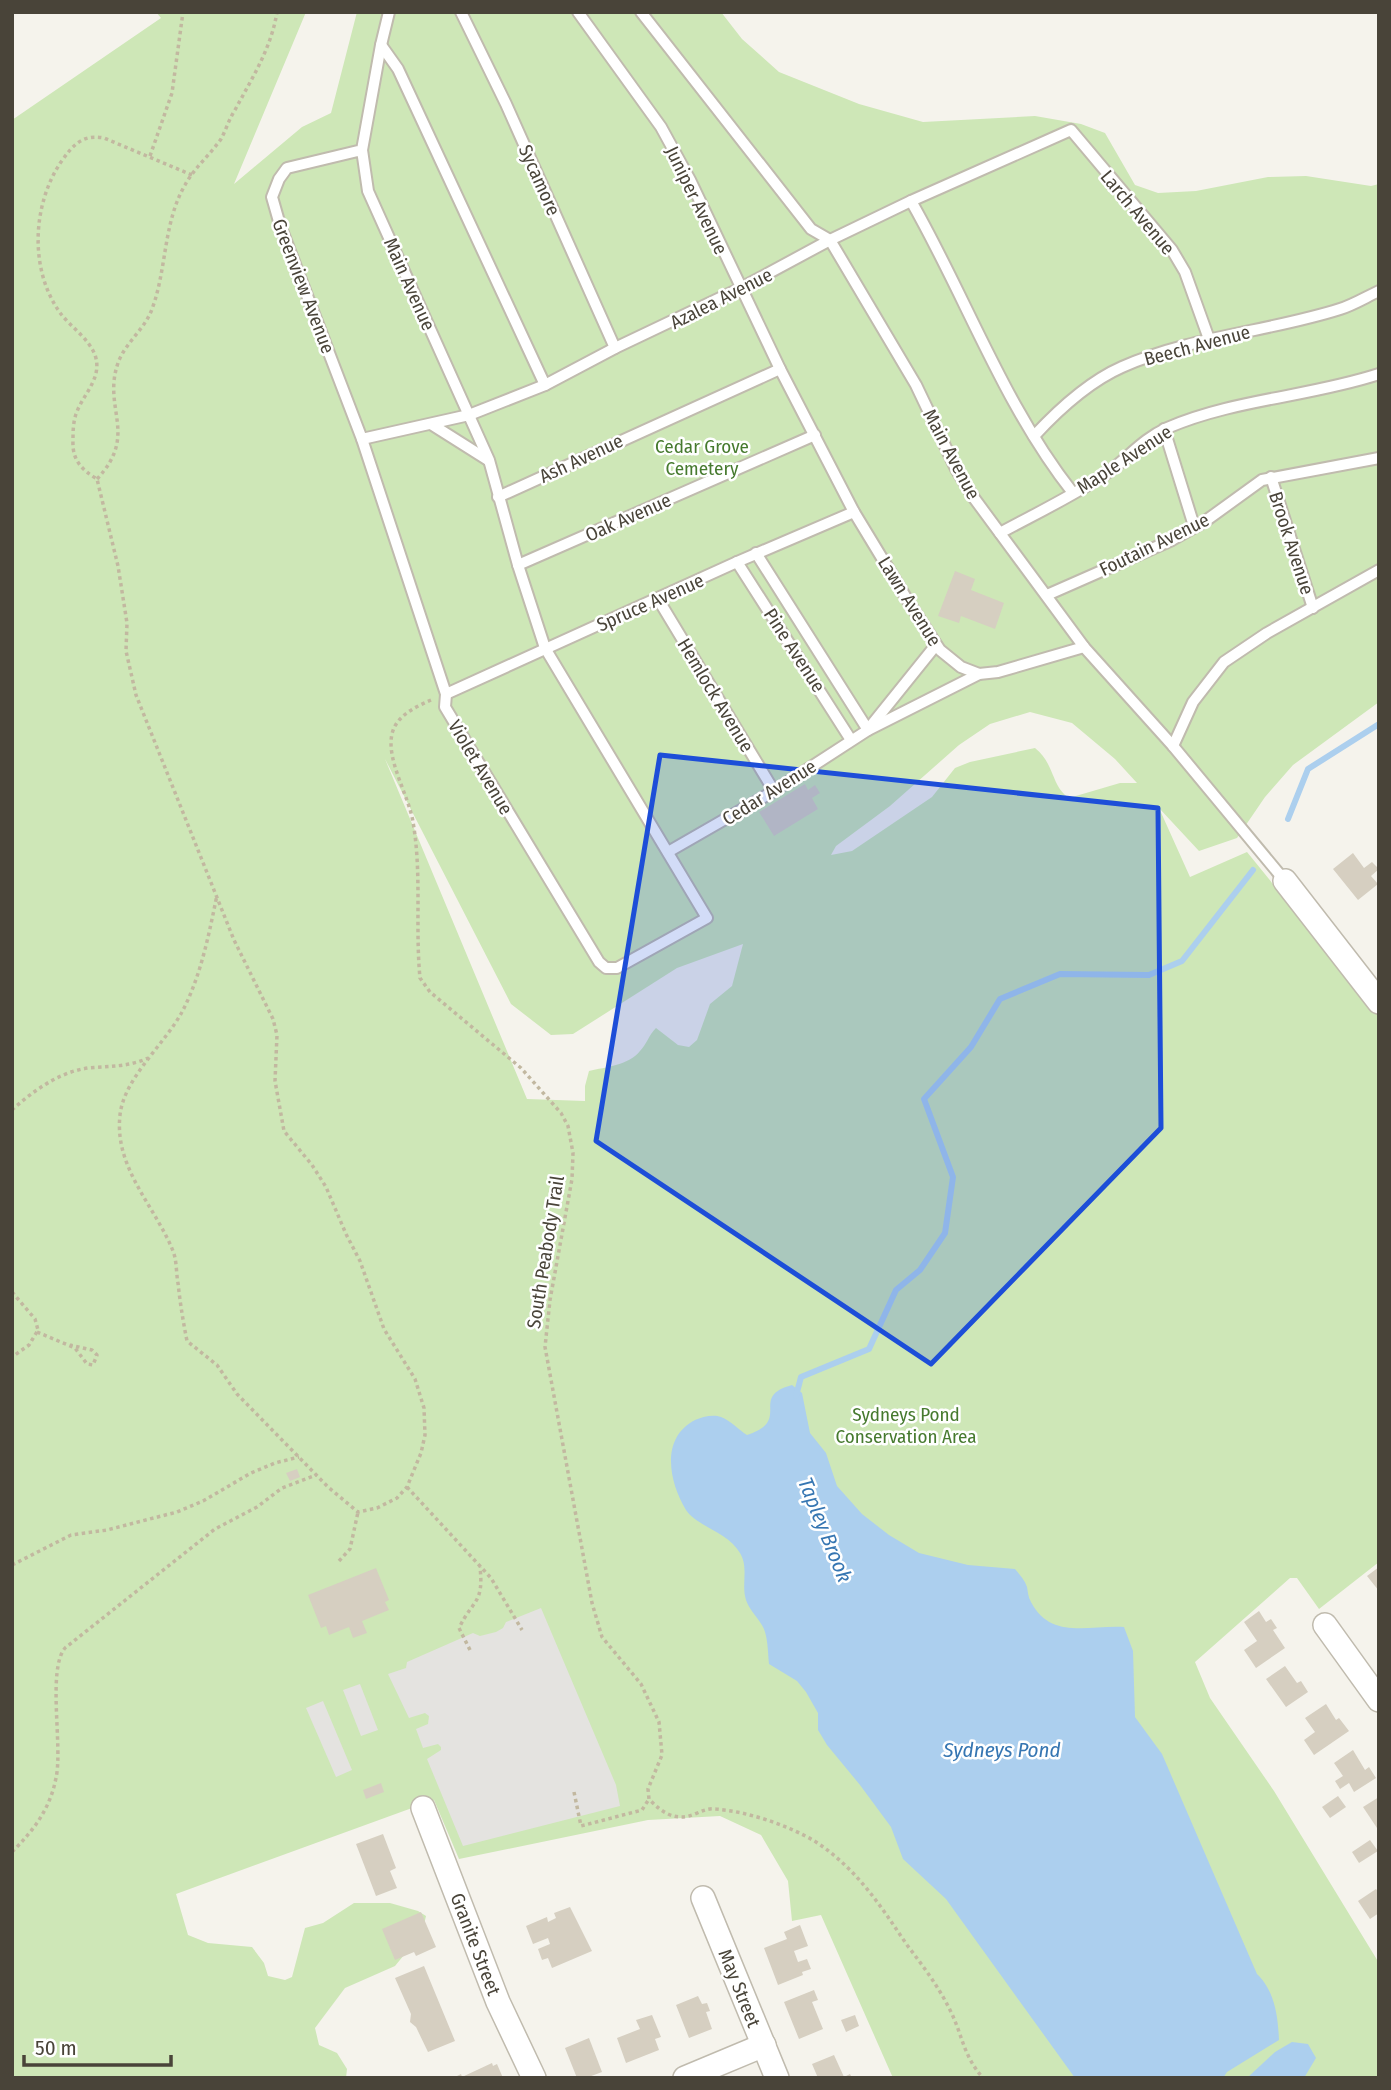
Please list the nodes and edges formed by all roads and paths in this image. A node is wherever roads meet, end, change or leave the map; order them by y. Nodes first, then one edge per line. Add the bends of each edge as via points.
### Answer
1 (183, 12) edge
2 (276, 12) edge
3 (389, 12) edge
4 (461, 12) edge
5 (578, 12) edge
6 (641, 12) edge
7 (381, 45) junction
8 (1071, 130) joint
9 (362, 150) junction
10 (150, 156) junction
11 (192, 175) junction
12 (911, 201) junction
13 (830, 240) junction
14 (741, 288) junction
15 (1379, 291) edge
16 (1209, 339) junction
17 (615, 348) junction
18 (780, 369) junction
19 (1379, 374) edge
20 (545, 385) junction
21 (469, 415) junction
22 (431, 424) junction
23 (1164, 429) junction
24 (815, 435) junction
25 (1034, 436) junction
26 (362, 439) junction
27 (1379, 458) edge
28 (489, 460) junction
29 (1270, 477) junction
30 (97, 479) junction
31 (1073, 493) junction
32 (498, 497) junction
33 (855, 512) junction
34 (1194, 526) junction
35 (1000, 533) junction
36 (756, 553) junction
37 (737, 562) junction
38 (518, 565) junction
39 (1379, 570) edge
40 (1047, 595) junction
41 (658, 599) junction
42 (1313, 608) junction
43 (936, 645) junction
44 (1084, 647) junction
45 (545, 648) junction
46 (979, 674) junction
47 (446, 694) junction
48 (868, 730) junction
49 (852, 740) junction
50 (1173, 746) junction
51 (774, 791) junction
52 (668, 852) junction
53 (1285, 881) joint
54 (217, 895) junction
55 (707, 918) joint
56 (1379, 1002) edge
57 (149, 1058) junction
58 (12, 1110) edge
59 (12, 1292) edge
60 (37, 1332) junction
61 (70, 1345) junction
62 (12, 1357) edge
63 (299, 1457) junction
64 (316, 1475) junction
65 (407, 1487) junction
66 (358, 1512) junction
67 (339, 1561) dead end
68 (12, 1565) edge
69 (479, 1565) junction
70 (1325, 1625) dead end
71 (522, 1630) dead end
72 (470, 1650) dead end
73 (1379, 1700) edge
74 (573, 1792) dead end
75 (649, 1799) junction
76 (423, 1808) dead end
77 (12, 1852) edge
78 (703, 1898) dead end
79 (764, 2045) junction
80 (534, 2078) edge
81 (685, 2078) edge
82 (777, 2078) edge
83 (983, 2078) edge

1 - 10 path via 172,93
2 - 11 path via 267,52 222,137
3 - 7 lane, Main Avenue
4 - 17 lane, Sycamore
5 - 14 lane, Juniper Avenue via 661,127
6 - 13 lane, Main Avenue via 811,229
7 - 9 lane, Main Avenue
7 - 20 lane via 398,69
8 - 12 lane, Azalea Avenue
8 - 16 lane, Larch Avenue via 1172,250 1185,272
9 - 21 lane, Main Avenue via 368,191
9 - 26 lane, Greenview Avenue via 287,168 272,197
10 - 11 path
10 - 30 path via 104,138 82,139 50,180 42,206 41,271 59,311 86,341 96,361 94,381 74,421 72,447 77,462
11 - 30 path via 176,205 152,310 119,362 117,451
12 - 13 lane, Azalea Avenue
12 - 25 lane
13 - 14 lane, Azalea Avenue
13 - 35 lane, Main Avenue via 915,385 957,469
14 - 17 lane, Azalea Avenue
14 - 18 lane, Juniper Avenue
15 - 16 lane, Beech Avenue via 1341,309
16 - 25 lane, Beech Avenue via 1120,368 1080,392
17 - 20 lane, Azalea Avenue
18 - 24 lane, Juniper Avenue
18 - 32 lane, Ash Avenue
19 - 23 lane, Maple Avenue via 1239,405
20 - 21 lane, Azalea Avenue
21 - 22 lane, Azalea Avenue
21 - 28 lane, Main Avenue
22 - 26 lane, Azalea Avenue
22 - 28 lane
23 - 31 lane, Maple Avenue
23 - 34 lane
24 - 33 lane, Juniper Avenue
24 - 38 lane, Oak Avenue
25 - 31 lane
26 - 47 lane, Violet Avenue
27 - 29 lane, Foutain Avenue
28 - 32 lane, Main Avenue
29 - 34 lane, Foutain Avenue
29 - 42 lane, Brook Avenue
30 - 54 path via 118,566 133,685
31 - 35 lane, Maple Avenue
32 - 38 lane, Main Avenue
33 - 36 lane, Spruce Avenue
33 - 43 lane, Lawn Avenue
34 - 40 lane, Foutain Avenue
35 - 40 lane, Main Avenue
36 - 37 lane, Spruce Avenue
36 - 48 lane, Pine Avenue
37 - 41 lane, Spruce Avenue
37 - 49 lane, Pine Avenue
38 - 45 lane, Main Avenue
39 - 42 lane
40 - 44 lane, Main Avenue
41 - 45 lane, Spruce Avenue
41 - 51 lane, Hemlock Avenue
42 - 50 lane via 1224,662 1193,702
43 - 46 lane, Lawn Avenue via 961,667
43 - 48 lane, Cedar Avenue
44 - 46 lane, Cedar Avenue
44 - 50 lane, Main Avenue
45 - 47 lane, Spruce Avenue
45 - 52 lane, Main Avenue
46 - 48 lane, Cedar Avenue
47 - 55 lane, Violet Avenue via 444,704 461,735 601,964 617,968
47 - 75 path, South Peabody Trail via 416,706 392,732 391,749 413,819 416,845 420,978 430,992 521,1068 568,1126 572,1179 545,1347 600,1632 641,1684 659,1722 663,1755 648,1788
48 - 49 lane, Cedar Avenue
49 - 51 lane, Cedar Avenue
50 - 53 lane, Main Avenue
51 - 52 lane, Cedar Avenue
52 - 55 lane, Main Avenue
53 - 56 street
54 - 57 path via 190,993 166,1038
54 - 65 path via 273,1019 275,1081 284,1131 326,1187 384,1329 421,1396 425,1436
57 - 58 path via 78,1070 44,1085
57 - 63 path via 124,1098 119,1134 133,1180 174,1253 187,1341 217,1365 237,1394
59 - 60 path via 35,1319
60 - 61 path
60 - 62 path via 29,1345
61 - 61 path via 92,1350 96,1362 87,1364
63 - 64 path
63 - 68 path via 251,1472 177,1512 71,1535
64 - 66 path
64 - 77 path via 282,1488 215,1529 65,1648 59,1657 57,1777 44,1813
65 - 66 path via 397,1498
65 - 69 path
66 - 67 path via 350,1549
69 - 71 path
69 - 72 path via 481,1593 459,1628
70 - 73 street
74 - 75 path via 581,1826 642,1810
75 - 83 path via 674,1817 715,1809 778,1825 815,1842 856,1873 935,1983 970,2062
76 - 80 street, Granite Street via 498,2002
78 - 79 street, May Street
79 - 81 street
79 - 82 street, May Street

